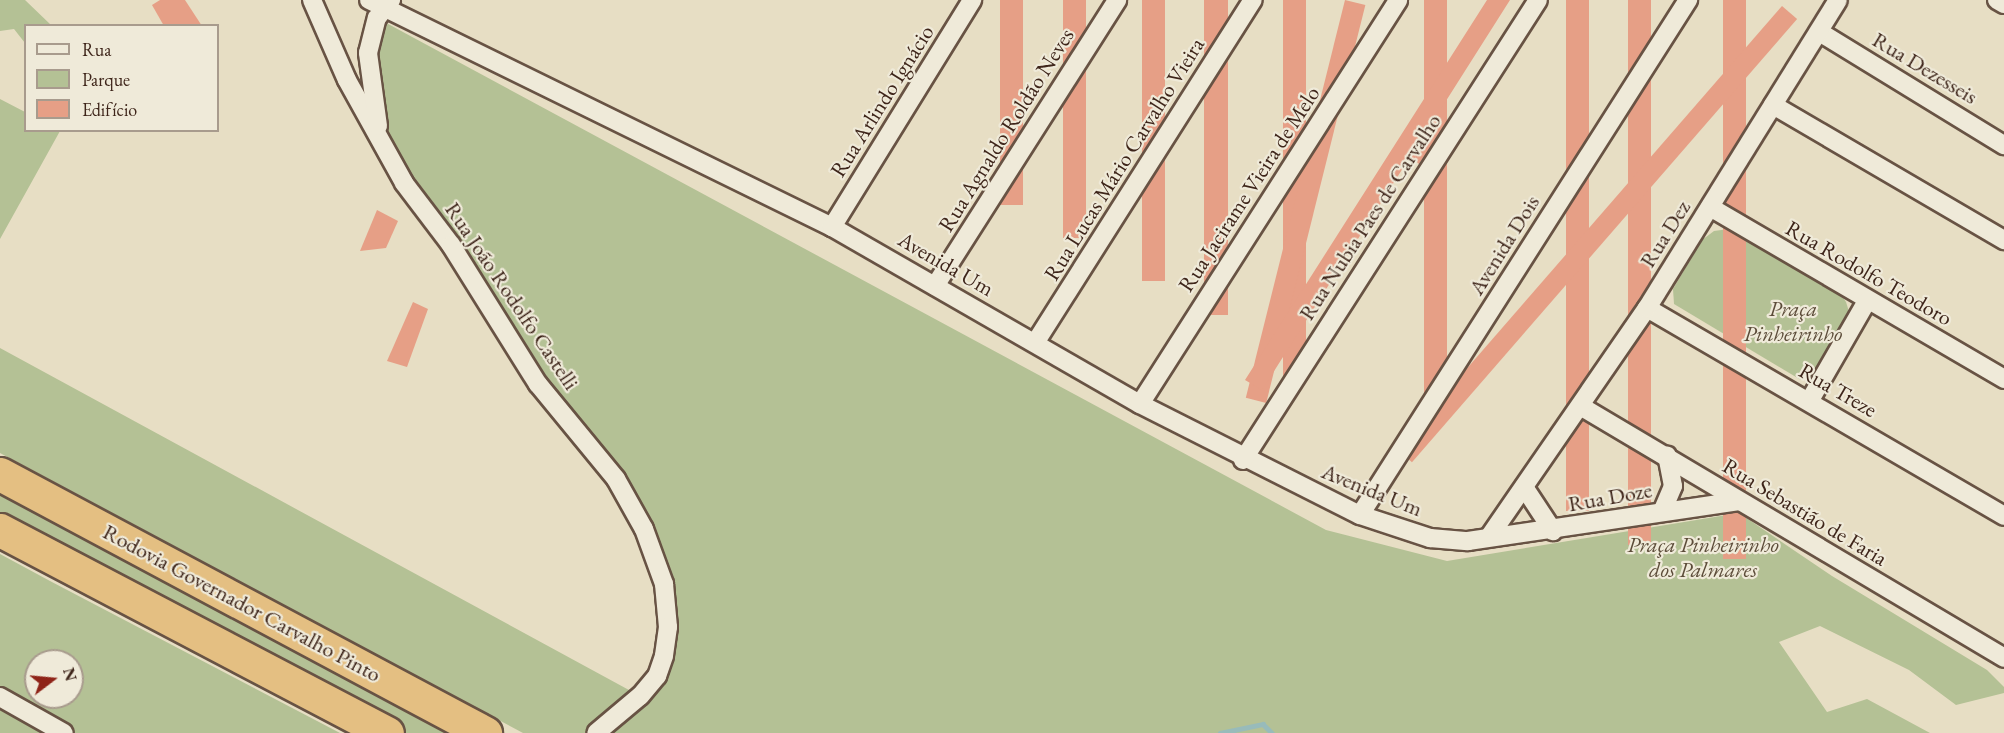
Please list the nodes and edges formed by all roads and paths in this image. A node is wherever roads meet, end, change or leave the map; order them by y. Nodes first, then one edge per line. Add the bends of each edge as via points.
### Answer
1 (312, 0) edge
2 (972, 0) edge
3 (1117, 0) edge
4 (1253, 0) edge
5 (1398, 0) edge
6 (1538, 0) edge
7 (1688, 0) edge
8 (1997, 0) edge
9 (381, 2) edge
10 (1831, 2) edge
11 (2004, 4) edge
12 (1821, 33) junction
13 (1773, 105) junction
14 (382, 145) junction
15 (2004, 145) edge
16 (1710, 207) junction
17 (832, 227) junction
18 (2004, 240) edge
19 (935, 286) junction
20 (1867, 301) junction
21 (1647, 308) junction
22 (1035, 343) junction
23 (2004, 379) edge
24 (1809, 400) junction
25 (1140, 404) junction
26 (1582, 408) junction
27 (1667, 456) junction
28 (1243, 460) junction
29 (0, 474) edge
30 (1524, 487) junction
31 (1739, 501) junction
32 (1662, 512) junction
33 (1360, 515) junction
34 (2004, 516) edge
35 (0, 530) edge
36 (1553, 531) junction
37 (1489, 537) junction
38 (2004, 658) edge
39 (0, 697) edge
40 (64, 733) edge
41 (387, 733) edge
42 (485, 733) edge
43 (596, 733) edge

1 - 14 street, Rua João Rodolfo Castelli
2 - 17 street, Rua Arlindo Ignácio
3 - 19 street, Rua Agnaldo Roldão Neves
4 - 22 street, Rua Lucas Mário Carvalho Vieira
5 - 25 street, Rua Jacirame Vieira de Melo
6 - 28 street, Rua Nubia Paes de Carvalho
7 - 33 street, Avenida Dois
8 - 11 street
9 - 14 street via 368,53
9 - 17 street, Avenida Um
10 - 12 street, Rua Dez
12 - 13 street, Rua Dez
12 - 15 street, Rua Dezesseis
13 - 16 street, Rua Dez
13 - 18 street
14 - 43 street, Rua João Rodolfo Castelli via 538,384 616,479 644,529 664,584 668,627 664,656 640,696
16 - 20 street, Rua Rodolfo Teodoro
16 - 21 street, Rua Dez
17 - 19 street, Avenida Um
19 - 22 street, Avenida Um
20 - 23 street, Rua Rodolfo Teodoro
20 - 24 street
21 - 24 street, Rua Treze
21 - 26 street, Rua Dez
22 - 25 street, Avenida Um
24 - 34 street, Rua Treze
25 - 28 street, Avenida Um
26 - 27 street, Rua Sebastião de Faria
26 - 30 street, Rua Dez
27 - 31 street, Rua Sebastião de Faria
27 - 32 street via 1673,486
28 - 33 street, Avenida Um
29 - 42 highway, Rodovia Governador Carvalho Pinto
30 - 36 street
30 - 37 street, Rua Dez
31 - 32 street, Rua Doze
31 - 38 street, Rua Sebastião de Faria
32 - 36 street, Rua Doze
33 - 37 street, Avenida Um via 1445,541
35 - 41 highway, Rodovia Governador Carvalho Pinto
36 - 37 street, Rua Doze
39 - 40 street

